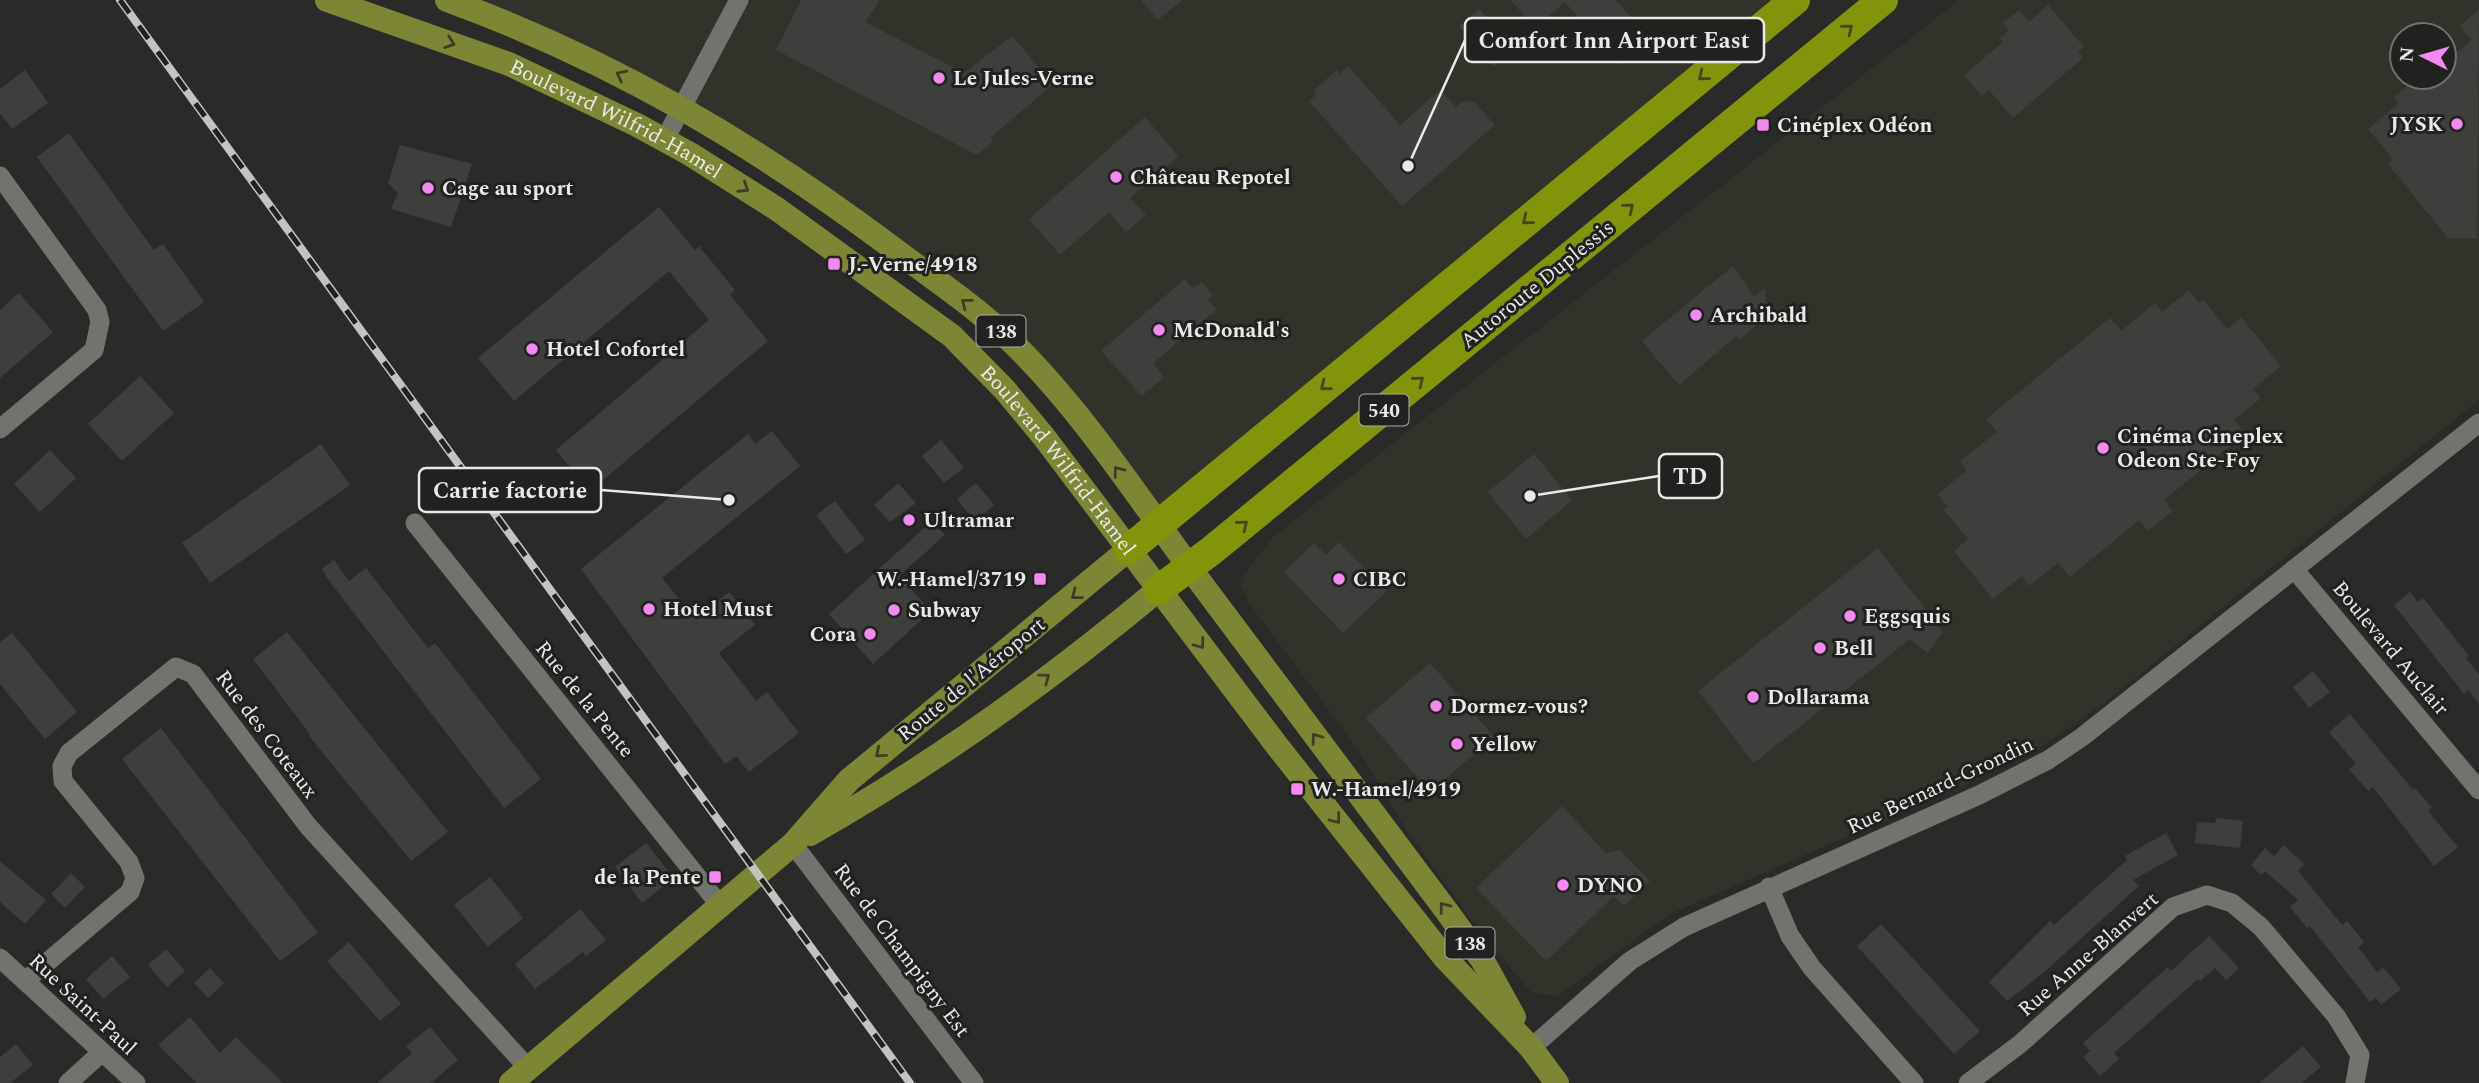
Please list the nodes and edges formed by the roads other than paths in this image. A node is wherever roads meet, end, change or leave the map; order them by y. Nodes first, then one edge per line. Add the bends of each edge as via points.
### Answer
1 (327, 0) edge
2 (447, 0) edge
3 (739, 0) edge
4 (1795, 0) edge
5 (1883, 0) edge
6 (682, 107) junction
7 (665, 139) junction
8 (0, 176) edge
9 (2479, 424) edge
10 (0, 429) edge
11 (415, 523) dead end
12 (1159, 525) junction
13 (1128, 551) junction
14 (1190, 567) junction
15 (2294, 569) junction
16 (1158, 590) junction
17 (2479, 790) edge
18 (793, 844) junction
19 (1769, 887) junction
20 (719, 904) junction
21 (0, 958) edge
22 (25, 981) junction
23 (1531, 1048) junction
24 (101, 1053) junction
25 (520, 1076) edge
26 (68, 1083) edge
27 (136, 1083) edge
28 (974, 1083) edge
29 (1557, 1083) edge
30 (1914, 1083) edge
31 (1968, 1083) edge
32 (2355, 1083) edge

1 -> 7 main road, Boulevard Wilfrid-Hamel via 509,64
6 -> 2 main road, Boulevard Wilfrid-Hamel via 566,48
3 - 6 street
4 -> 12 highway, 540
14 -> 5 highway, Autoroute Duplessis / 540
6 - 7 street
12 -> 6 main road, Boulevard Wilfrid-Hamel / 138 via 1015,344 801,180
7 -> 13 main road, Boulevard Wilfrid-Hamel via 777,209 952,336 1005,390
8 - 10 street via 97,310 100,322 94,350
9 - 15 street, Rue Bernard-Grondin
11 - 20 street, Rue de la Pente
12 - 13 highway, Route de l'Aéroport / 540
12 - 14 main road, Boulevard Wilfrid-Hamel / 138
13 - 16 main road, Boulevard Wilfrid-Hamel
13 -> 18 main road, Route de l'Aéroport via 849,780
14 - 16 highway, Route de l'Aéroport / 540
23 -> 14 main road, Boulevard Wilfrid-Hamel / 138 via 1483,961
15 - 17 street, Boulevard Auclair
15 - 19 street, Rue Bernard-Grondin via 2112,715 2048,760
18 -> 16 main road, Route de l'Aéroport via 900,780 1040,682
16 -> 23 main road, Boulevard Wilfrid-Hamel via 1445,957
18 - 20 main road, Route de l'Aéroport
18 - 28 street, Rue de Champigny Est
19 - 23 street, Rue Bernard-Grondin via 1694,922 1630,961
19 - 30 street via 1790,936 1812,968
20 - 25 main road, Route de l'Aéroport
21 - 22 street, Rue Saint-Paul
22 - 24 street, Rue Saint-Paul
22 - 25 street, Rue des Coteaux via 130,892 135,878 129,862 63,781 65,759 176,667 193,674 308,826
23 - 29 main road, Boulevard Wilfrid-Hamel / 138
24 - 26 street
24 - 27 street, Rue Saint-Paul
31 - 32 street, Rue Anne-Blanvert via 2020,1044 2173,907 2207,895 2232,903 2261,927 2336,1016 2360,1055

